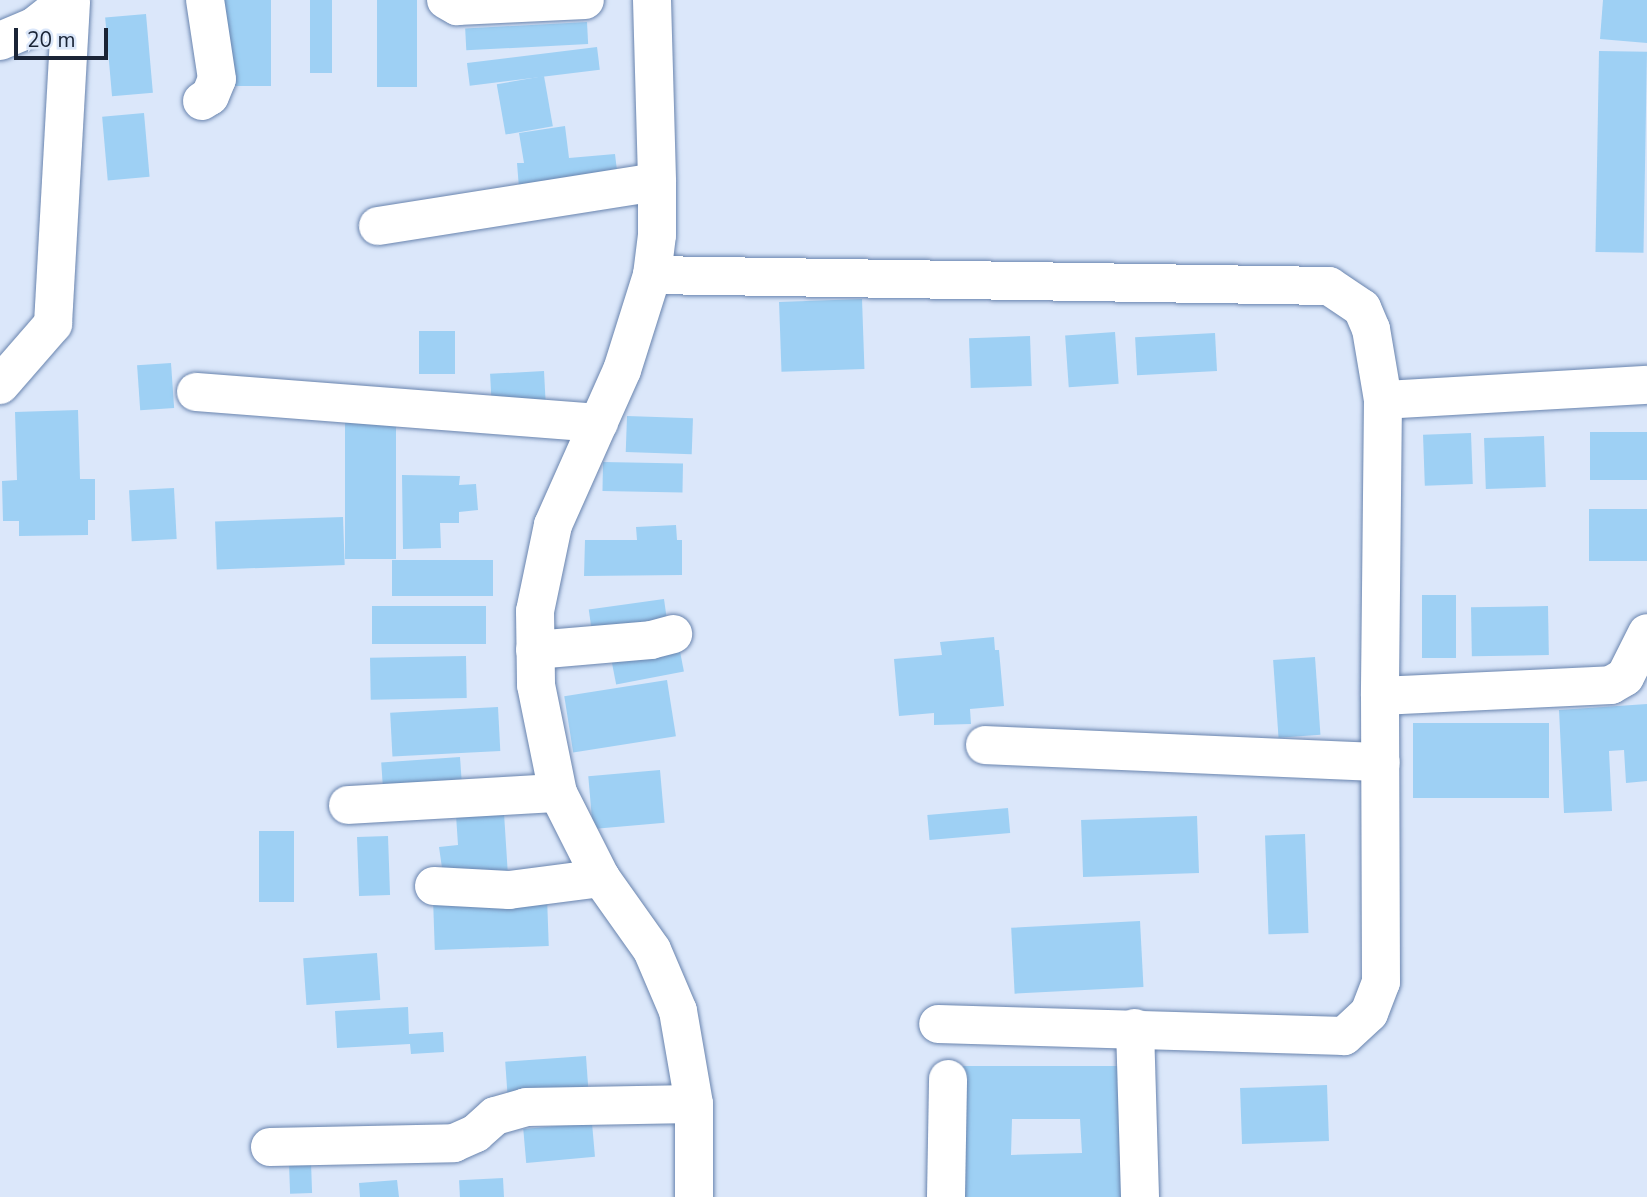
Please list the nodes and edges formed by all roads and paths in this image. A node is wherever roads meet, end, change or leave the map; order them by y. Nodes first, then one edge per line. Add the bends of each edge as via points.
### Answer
1 (70, 0) edge
2 (205, 0) edge
3 (446, 0) edge
4 (585, 0) edge
5 (652, 0) edge
6 (0, 41) edge
7 (202, 101) dead end
8 (657, 182) junction
9 (378, 226) dead end
10 (652, 275) junction
11 (0, 384) edge
12 (1647, 385) edge
13 (196, 392) dead end
14 (1383, 400) junction
15 (599, 423) junction
16 (1647, 633) edge
17 (673, 634) dead end
18 (535, 650) junction
19 (1380, 696) junction
20 (985, 745) dead end
21 (1381, 762) junction
22 (558, 793) junction
23 (348, 804) dead end
24 (601, 878) junction
25 (434, 886) dead end
26 (938, 1024) dead end
27 (1135, 1028) junction
28 (948, 1079) dead end
29 (694, 1104) junction
30 (270, 1147) dead end
31 (694, 1197) edge
32 (946, 1197) edge
33 (1140, 1197) edge

1 - 6 street via 35,26
1 - 11 street via 53,324
2 - 7 street via 217,79 210,96
3 - 4 street via 457,6
5 - 8 street
8 - 9 street
8 - 10 street
10 - 14 street via 1329,286 1362,308 1371,329
10 - 15 street via 622,370
12 - 14 street
13 - 15 street
14 - 19 street
15 - 18 street via 553,524 536,611
16 - 19 street via 1625,677 1611,685
17 - 18 street
18 - 22 street via 536,685
19 - 21 street
20 - 21 street
21 - 27 street via 1381,982 1369,1013 1344,1036
22 - 23 street
22 - 24 street
24 - 25 street via 509,890
24 - 29 street via 642,931 678,1011
26 - 27 street
27 - 33 street
28 - 32 street
29 - 30 street via 527,1107 495,1116 476,1133 454,1143
29 - 31 street

